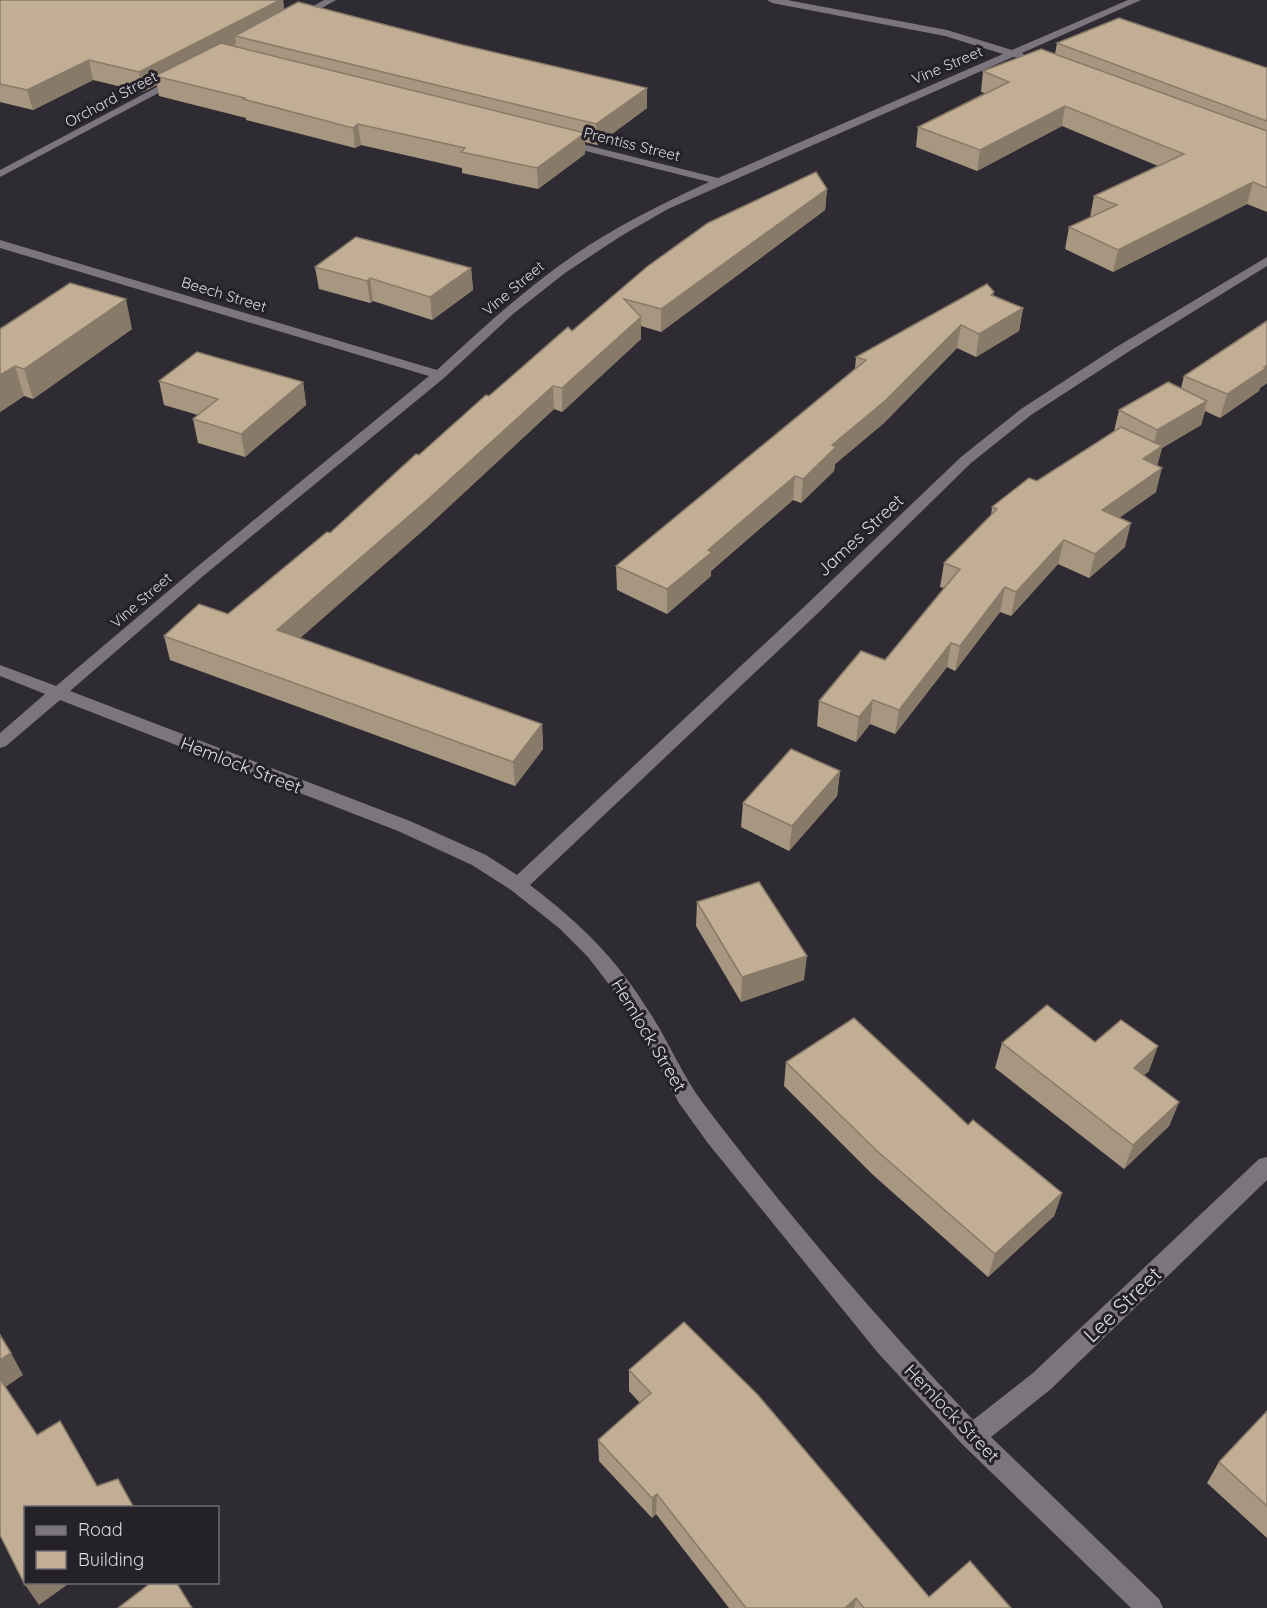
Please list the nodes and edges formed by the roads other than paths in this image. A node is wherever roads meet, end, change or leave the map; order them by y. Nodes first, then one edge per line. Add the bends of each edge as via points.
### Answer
1 (332, 0) edge
2 (772, 0) edge
3 (1136, 0) edge
4 (282, 26) edge
5 (1015, 54) junction
6 (1036, 61) edge
7 (193, 73) edge
8 (547, 138) edge
9 (0, 174) edge
10 (720, 182) junction
11 (0, 244) edge
12 (1267, 261) edge
13 (439, 375) junction
14 (0, 670) edge
15 (58, 693) junction
16 (0, 742) edge
17 (518, 885) junction
18 (1267, 1166) edge
19 (972, 1436) junction
20 (1150, 1608) edge

1 - 4 street
2 - 5 street via 947,33
3 - 5 street, Vine Street
5 - 6 street
5 - 10 street, Vine Street
7 - 9 street, Orchard Street
8 - 10 street, Prentiss Street
10 - 13 street, Vine Street via 664,207 561,270
11 - 13 street, Beech Street
12 - 17 street, James Street via 1026,412 966,460
13 - 15 street, Vine Street
14 - 15 street, Hemlock Street
15 - 16 street, Vine Street
15 - 17 street, Hemlock Street via 404,826 479,860
17 - 19 street, Hemlock Street via 595,952 644,1020 686,1097 715,1136 886,1345
18 - 19 street, Lee Street via 1042,1381
19 - 20 street, Hemlock Street

